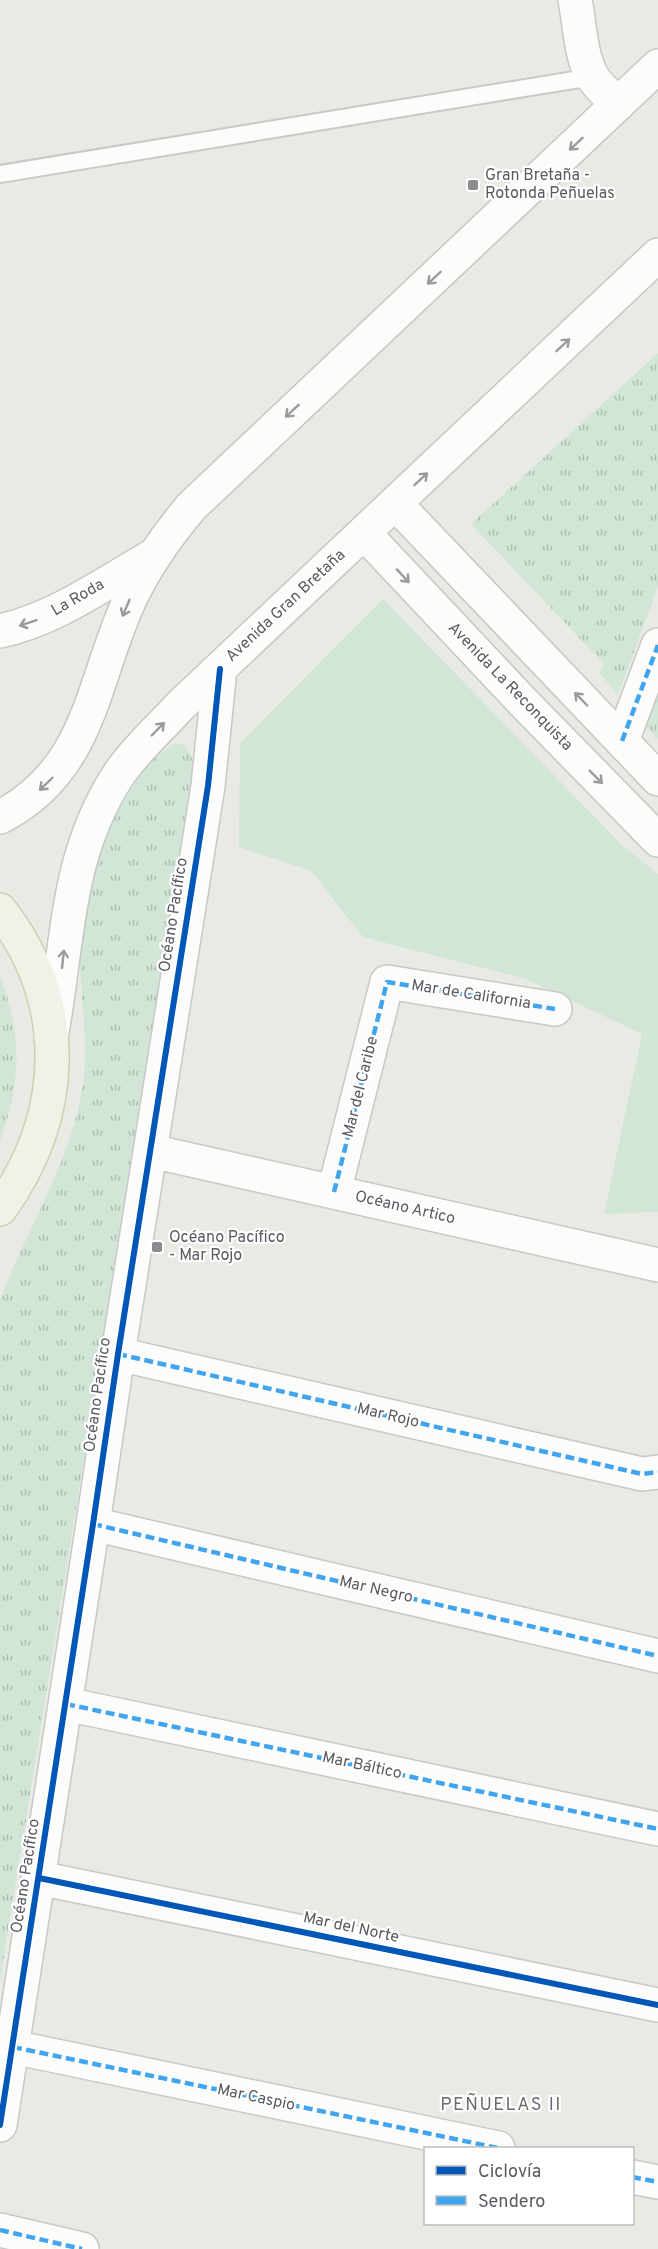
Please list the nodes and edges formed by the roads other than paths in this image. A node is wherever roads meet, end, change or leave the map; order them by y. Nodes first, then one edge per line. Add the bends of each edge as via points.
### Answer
1 (575, 0) edge
2 (658, 66) edge
3 (592, 77) junction
4 (618, 104) junction
5 (0, 174) edge
6 (658, 255) edge
7 (395, 503) junction
8 (363, 533) junction
9 (153, 556) junction
10 (0, 631) edge
11 (658, 645) edge
12 (220, 669) junction
13 (622, 741) junction
14 (658, 779) edge
15 (0, 817) edge
16 (658, 840) edge
17 (0, 910) edge
18 (387, 982) joint
19 (555, 1009) dead end
20 (51, 1037) junction
21 (151, 1151) junction
22 (334, 1192) junction
23 (9, 1197) edge
24 (0, 1237) edge
25 (658, 1265) edge
26 (118, 1354) junction
27 (658, 1472) edge
28 (93, 1524) junction
29 (658, 1656) edge
30 (66, 1704) junction
31 (658, 1829) edge
32 (39, 1878) junction
33 (658, 2005) edge
34 (13, 2047) junction
35 (0, 2126) edge
36 (493, 2147) edge
37 (634, 2176) edge
38 (658, 2182) edge
39 (0, 2230) edge
40 (82, 2249) edge

1 - 3 street
2 - 4 street
3 - 4 street
3 - 5 lane
4 -> 9 street via 210,489
7 -> 6 street, Avenida Gran Bretaña
7 - 8 street, Avenida Gran Bretaña
13 -> 7 street
8 - 12 street, Avenida Gran Bretaña
8 -> 16 street, Avenida La Reconquista
9 -> 10 street, La Roda via 57,612
9 -> 15 street via 114,636 95,694 64,763 33,796
11 - 13 street
20 -> 12 street, Avenida Gran Bretaña via 67,918 86,839 120,773 146,741
12 - 21 street, Océano Pacífico via 208,786
13 - 14 street
17 - 20 main road via 31,962 44,999
18 - 19 street, Mar de California
18 - 22 street, Mar del Caribe
20 - 23 main road via 52,1068 45,1119 32,1157
21 - 22 street, Océano Artico
21 - 26 street, Océano Pacífico
22 - 25 street, Océano Artico
23 - 24 main road
26 - 27 street, Mar Rojo via 642,1474
26 - 28 street, Océano Pacífico
28 - 29 street, Mar Negro
28 - 30 street, Océano Pacífico
30 - 31 street, Mar Báltico
30 - 32 street, Océano Pacífico
32 - 33 street, Mar del Norte
32 - 34 street, Océano Pacífico
34 - 35 street, Océano Pacífico
34 - 36 street, Mar Caspio
37 - 38 street
39 - 40 street

